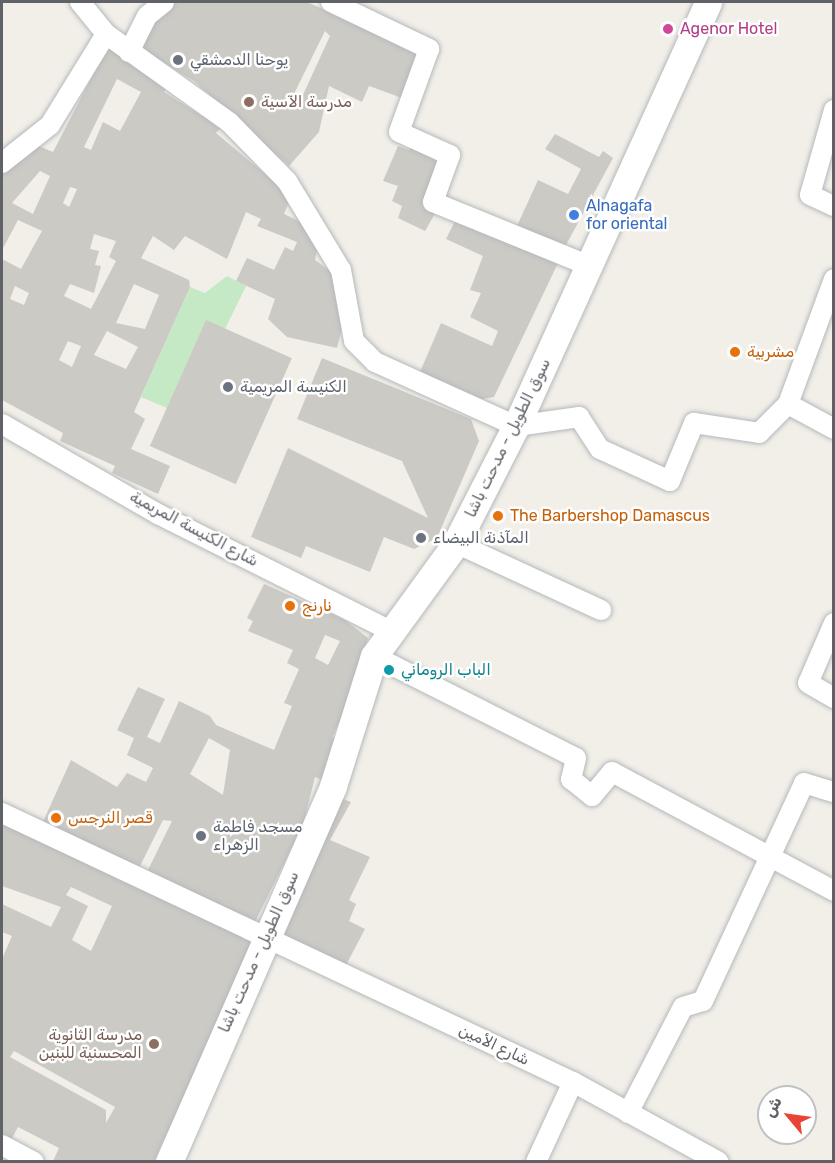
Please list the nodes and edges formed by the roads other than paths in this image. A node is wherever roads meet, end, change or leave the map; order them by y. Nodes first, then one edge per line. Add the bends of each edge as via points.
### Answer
1 (80, 2) edge
2 (164, 2) edge
3 (331, 2) edge
4 (708, 2) edge
5 (106, 34) junction
6 (129, 52) junction
7 (834, 110) edge
8 (2, 163) edge
9 (834, 206) edge
10 (590, 266) junction
11 (834, 279) edge
12 (788, 404) junction
13 (2, 424) edge
14 (516, 426) junction
15 (834, 429) edge
16 (456, 543) junction
17 (601, 610) dead end
18 (834, 622) edge
19 (388, 630) junction
20 (374, 656) junction
21 (834, 698) edge
22 (834, 792) edge
23 (2, 813) edge
24 (770, 857) junction
25 (834, 891) edge
26 (264, 938) junction
27 (573, 1082) junction
28 (628, 1113) junction
29 (2, 1145) edge
30 (34, 1161) edge
31 (169, 1161) edge
32 (536, 1161) edge
33 (719, 1161) edge

1 - 5 street
2 - 6 street via 147,16
3 - 10 street via 429,49 399,132 450,155 433,202
4 - 10 street, سوق الطويل - مدحت باشا
5 - 6 street
5 - 8 street via 50,124
6 - 14 street via 228,122 287,181 341,270 354,341 375,362
7 - 9 street via 810,195
10 - 14 street, سوق الطويل - مدحت باشا
11 - 12 street
12 - 14 street via 759,433 694,423 670,481 600,449 579,417
12 - 15 street
13 - 19 street, شارع الكنيسة المريمية via 158,514
14 - 16 street, سوق الطويل - مدحت باشا
16 - 17 street
16 - 19 street, سوق الطويل - مدحت باشا
18 - 21 street via 808,683
19 - 20 street, سوق الطويل - مدحت باشا
20 - 24 street via 576,758 571,779 592,796 612,772
20 - 26 street, سوق الطويل - مدحت باشا via 333,786
22 - 24 street via 804,783
23 - 26 street, شارع الأمين
24 - 25 street
24 - 28 street via 703,1001 683,1007
26 - 27 street, شارع الأمين
26 - 31 street, سوق الطويل - مدحت باشا
27 - 28 street, شارع الأمين
27 - 32 street
28 - 33 street, شارع الأمين
29 - 30 street

